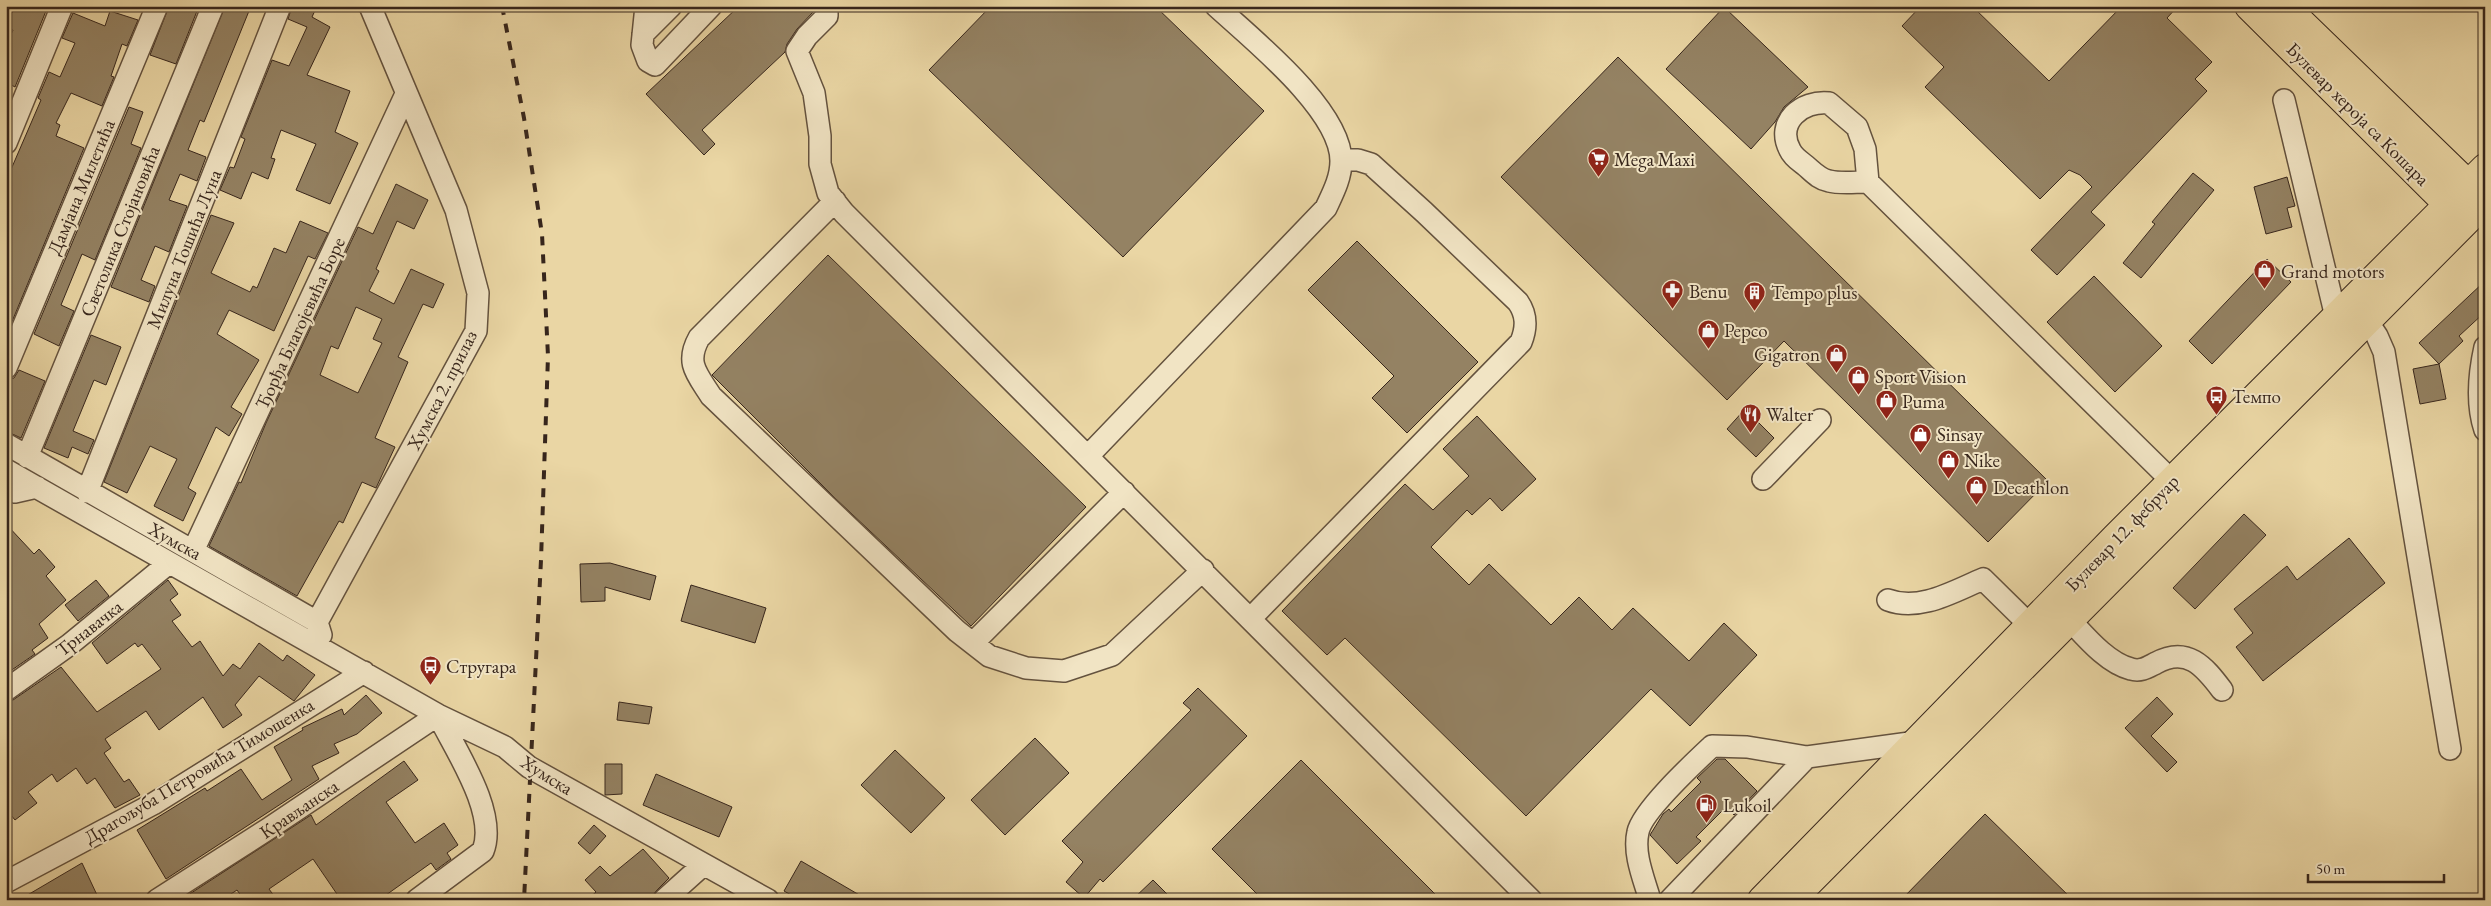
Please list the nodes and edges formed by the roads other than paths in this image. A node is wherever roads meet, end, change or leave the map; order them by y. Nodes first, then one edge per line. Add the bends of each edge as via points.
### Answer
1 (62, 6) edge
2 (157, 6) edge
3 (213, 6) edge
4 (280, 6) edge
5 (370, 6) edge
6 (646, 6) edge
7 (671, 6) edge
8 (711, 6) edge
9 (1216, 6) edge
10 (2249, 6) edge
11 (2284, 6) edge
12 (826, 9) dead end
13 (643, 34) junction
14 (406, 94) junction
15 (2284, 100) dead end
16 (6, 143) edge
17 (1341, 160) junction
18 (1868, 182) dead end
19 (2481, 189) edge
20 (835, 201) junction
21 (2457, 214) junction
22 (2336, 317) junction
23 (2367, 321) junction
24 (2485, 347) edge
25 (6, 368) edge
26 (1820, 420) dead end
27 (2485, 430) edge
28 (6, 444) edge
29 (1088, 456) junction
30 (27, 457) junction
31 (6, 470) edge
32 (1763, 479) dead end
33 (2172, 481) junction
34 (37, 487) junction
35 (6, 489) edge
36 (87, 492) junction
37 (1124, 492) junction
38 (193, 551) junction
39 (169, 563) junction
40 (1203, 570) junction
41 (1888, 600) dead end
42 (1251, 618) junction
43 (2069, 619) junction
44 (317, 622) junction
45 (2038, 634) junction
46 (973, 643) junction
47 (326, 651) junction
48 (364, 672) junction
49 (6, 690) edge
50 (2222, 690) dead end
51 (438, 715) junction
52 (1917, 742) junction
53 (2450, 749) dead end
54 (1807, 757) junction
55 (703, 864) junction
56 (6, 882) edge
57 (157, 900) edge
58 (417, 900) edge
59 (664, 900) edge
60 (768, 900) edge
61 (1531, 900) edge
62 (1650, 900) edge
63 (1670, 900) edge
64 (1762, 900) edge
65 (1791, 900) edge

1 - 16 street
2 - 25 street, Дамјана Милетића
3 - 30 street, Светолика Стојановића
4 - 36 street, Милуна Тошића Луна
5 - 14 street, Хумска 2. прилаз
6 - 13 street
7 - 13 street
8 - 13 street via 655,65 644,54
9 - 17 street via 1317,106 1336,136
10 - 21 main road, Булевар хероја са Кошара
11 - 19 main road, Булевар хероја са Кошара
12 - 20 street via 827,16 807,36 797,52 814,93 820,164 828,193
14 - 38 street, Ђорђа Благојевића Боре
14 - 44 street, Хумска 2. прилаз via 456,210 478,293 476,331
15 - 22 street
17 - 29 street via 1337,186 1326,208
17 - 42 street via 1371,164 1424,212 1518,302 1524,315 1525,333 1521,342
18 - 33 street
19 - 21 main road, Булевар 12. фебруар
20 - 29 street
20 - 46 street via 699,338 692,351 695,371 711,396
21 - 22 main road, Булевар 12. фебруар
21 - 23 main road, Булевар 12. фебруар
22 - 33 main road, Булевар 12. фебруар
23 - 43 main road, Булевар 12. фебруар
23 - 53 street via 2384,352
24 - 27 street via 2480,396
26 - 32 street
28 - 30 street, Хумска
29 - 37 street
30 - 36 street, Хумска
31 - 34 street, Хумска
33 - 45 main road, Булевар 12. фебруар
34 - 35 street via 15,492
34 - 39 street, Хумска
36 - 38 street, Хумска
37 - 40 street
37 - 46 street
38 - 44 street, Хумска
39 - 47 street, Хумска
39 - 49 street, Трнавачка via 69,646
40 - 42 street
40 - 46 street via 1112,655 1064,671 1026,668 989,656
41 - 45 street via 1920,603 1942,598 1984,579
42 - 61 street
43 - 45 main road, Булевар 12. фебруар
43 - 50 street via 2091,644 2131,669 2143,670 2170,656 2188,658 2205,667
44 - 47 street
45 - 52 main road, Булевар 12. фебруар
45 - 65 main road, Булевар 12. фебруар
47 - 48 street, Хумска
48 - 51 street, Хумска
48 - 56 street, Драгољуба Петровића Тимошенка via 153,804
51 - 55 street, Хумска via 505,747 529,767
51 - 57 street, Крављанска
51 - 58 street via 484,808 488,840 483,852
52 - 54 street
52 - 64 main road, Булевар 12. фебруар
54 - 62 street via 1747,746 1712,746 1645,816 1638,832 1640,864
54 - 63 street
55 - 59 street
55 - 60 street, Хумска

